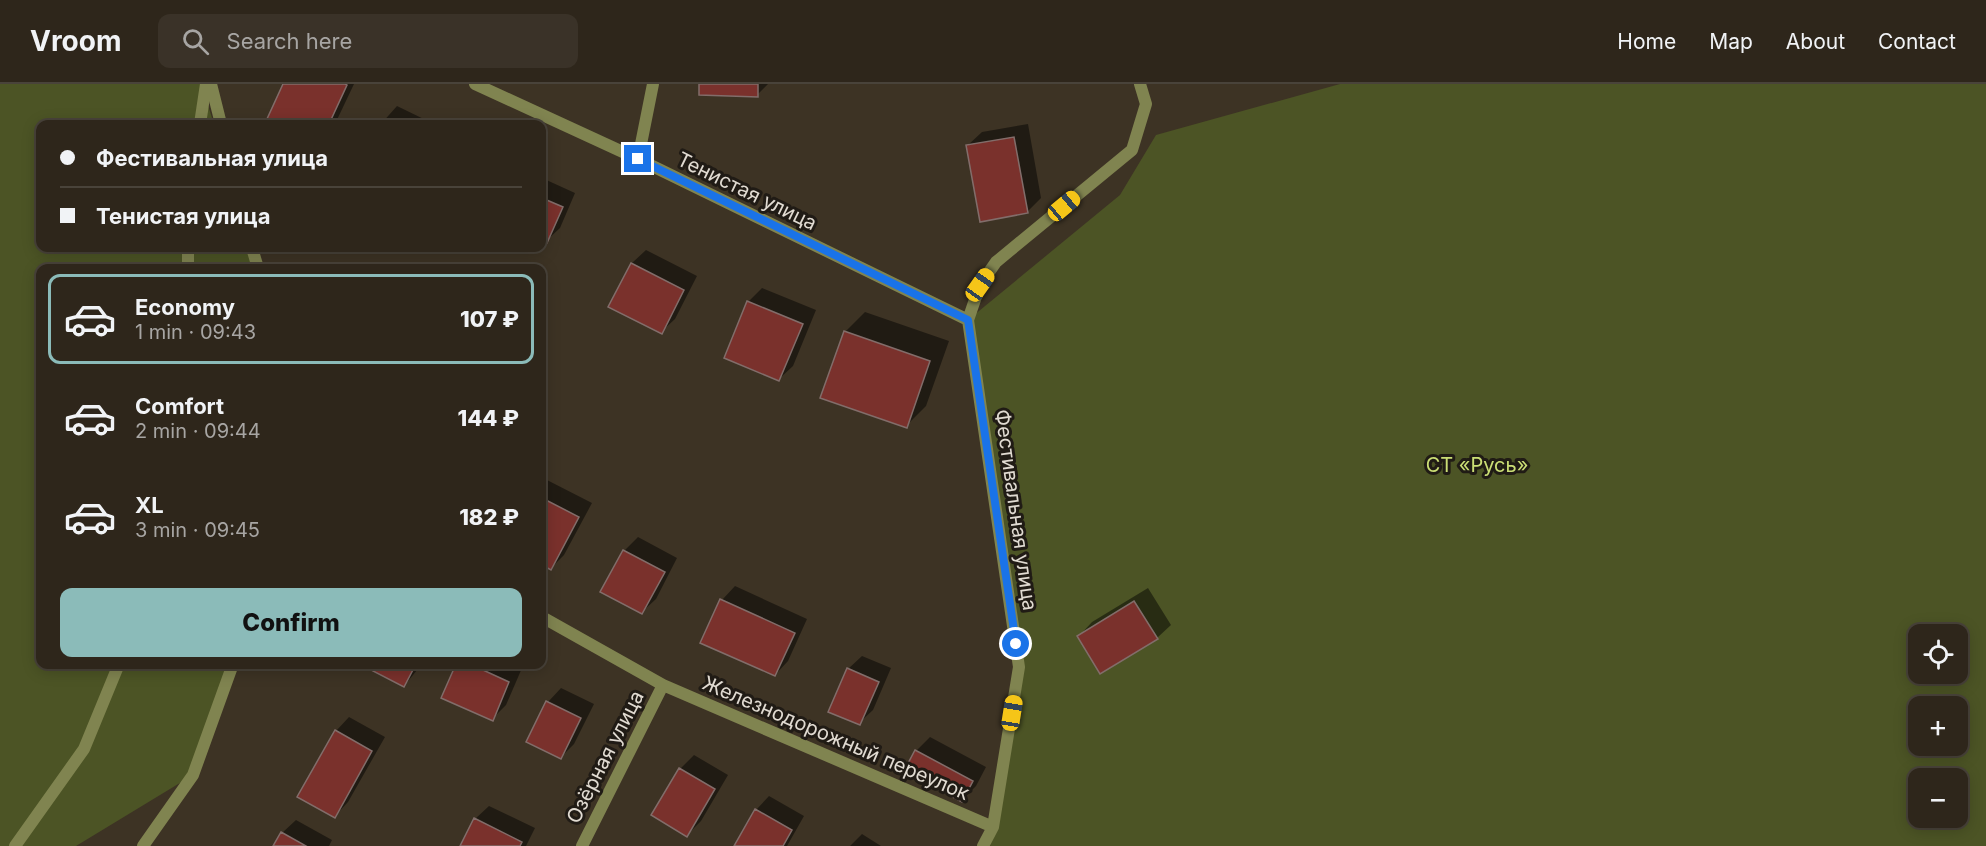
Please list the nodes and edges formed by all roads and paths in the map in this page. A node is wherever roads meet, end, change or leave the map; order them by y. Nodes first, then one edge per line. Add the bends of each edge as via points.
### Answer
1 (206, 84) edge
2 (211, 84) edge
3 (475, 84) edge
4 (653, 84) edge
5 (1140, 84) edge
6 (201, 120) edge
7 (220, 120) edge
8 (638, 159) junction
9 (968, 320) junction
10 (546, 619) edge
11 (117, 669) edge
12 (231, 669) edge
13 (663, 685) junction
14 (993, 827) junction
15 (15, 846) edge
16 (143, 846) edge
17 (582, 846) edge
18 (983, 846) edge

1 - 6 street
2 - 7 street
3 - 8 street, Тенистая улица
4 - 8 street
5 - 9 street via 1146,104 1132,150 996,262 980,285
8 - 9 street, Тенистая улица
9 - 14 street, Фестивальная улица via 1019,667
10 - 13 street, Железнодорожный переулок
11 - 15 street via 84,749
12 - 16 street via 193,775
13 - 14 street, Железнодорожный переулок
13 - 17 street, Озёрная улица
14 - 18 street, Фестивальная улица

